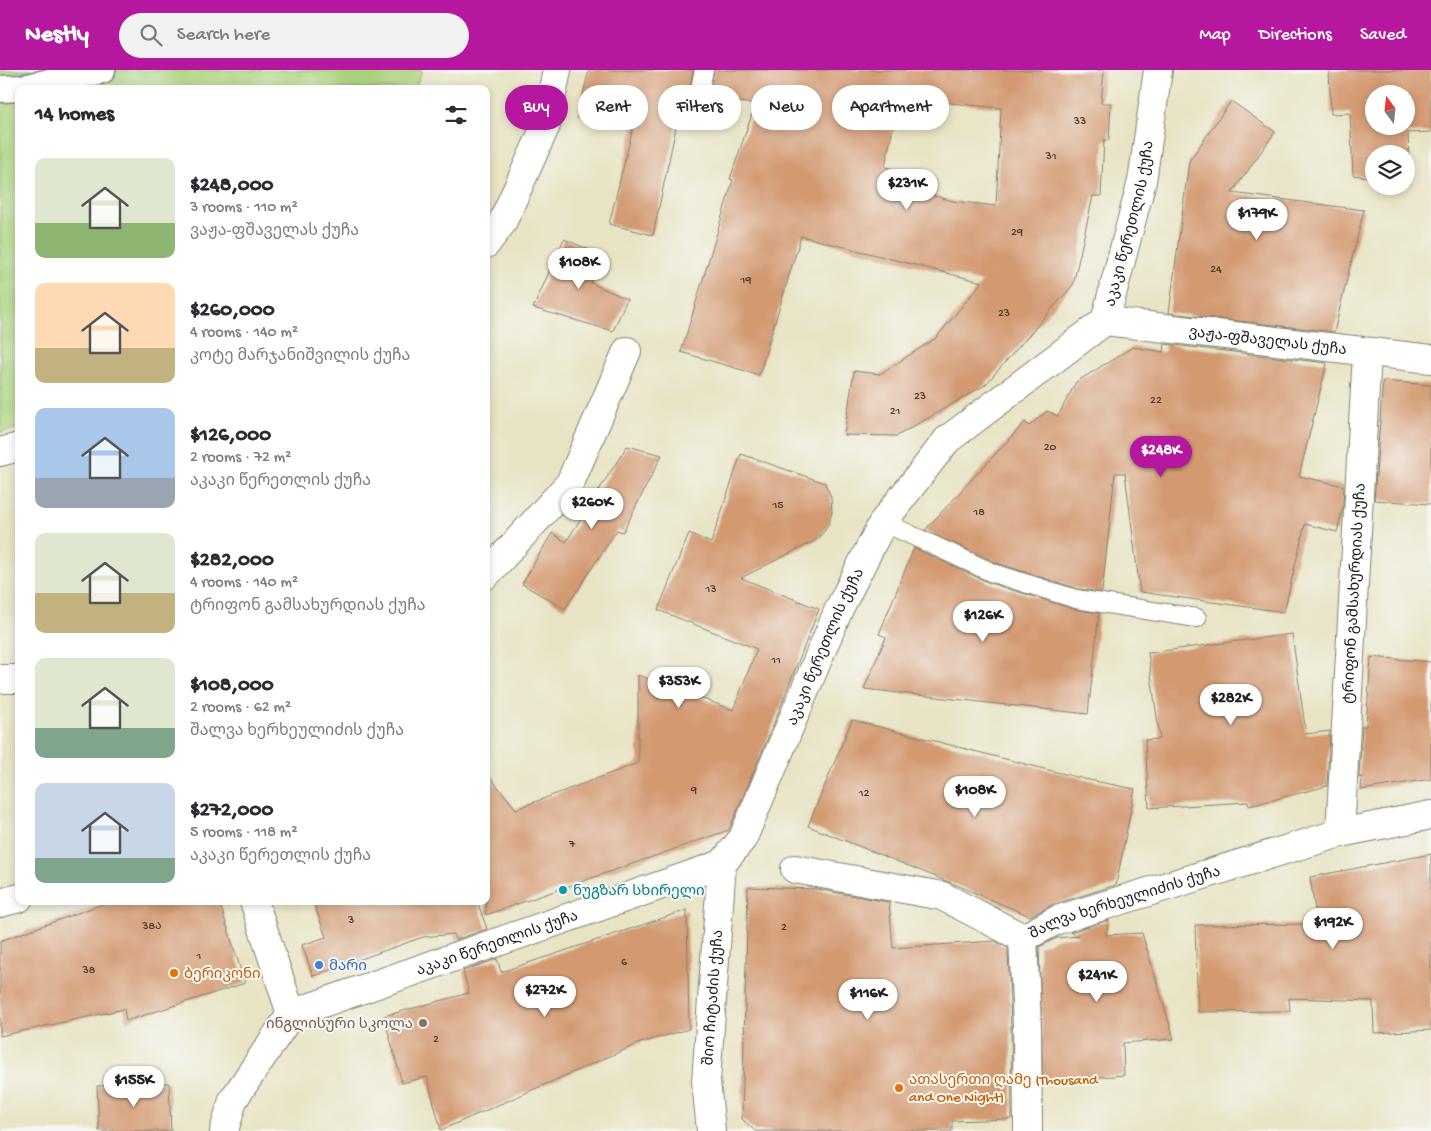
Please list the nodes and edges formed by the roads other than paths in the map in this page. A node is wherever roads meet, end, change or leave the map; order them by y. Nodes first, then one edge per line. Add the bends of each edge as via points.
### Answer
1 (102, 70) edge
2 (557, 70) edge
3 (704, 70) edge
4 (1158, 70) edge
5 (37, 85) edge
6 (701, 85) edge
7 (15, 88) edge
8 (0, 89) edge
9 (490, 239) edge
10 (1105, 321) junction
11 (627, 351) dead end
12 (1367, 353) junction
13 (1431, 359) edge
14 (15, 448) edge
15 (0, 452) edge
16 (883, 522) junction
17 (490, 571) edge
18 (1197, 618) dead end
19 (0, 679) edge
20 (15, 679) edge
21 (1431, 815) edge
22 (1340, 833) junction
23 (722, 864) junction
24 (795, 869) dead end
25 (15, 899) edge
26 (0, 903) edge
27 (255, 905) edge
28 (1023, 938) junction
29 (291, 1014) junction
30 (224, 1131) edge
31 (711, 1131) edge
32 (1028, 1131) edge

1 - 5 street
2 - 9 street via 546,126 502,223
3 - 6 lane
4 - 10 street, აკაკი წერეთლის ქუჩა via 1142,181
7 - 8 street
10 - 12 street, ვაჟა-ფშაველას ქუჩა
10 - 16 street, აკაკი წერეთლის ქუჩა via 946,440
11 - 17 street via 570,483
12 - 13 street, ვაჟა-ფშაველას ქუჩა
12 - 22 street, ტრიფონ გამსახურდიას ქუჩა
14 - 15 street
16 - 18 lane via 993,573 1076,599
16 - 23 street, აკაკი წერეთლის ქუჩა via 839,609 743,838
19 - 20 street
21 - 22 street, შალვა ხერხეულიძის ქუჩა
22 - 28 street, შალვა ხერხეულიძის ქუჩა via 1057,920
23 - 29 street, აკაკი წერეთლის ქუჩა
23 - 31 street, შიო ჩიტაძის ქუჩა via 706,1081
24 - 28 street, შალვა ხერხეულიძის ქუჩა via 942,896
25 - 26 street
27 - 29 street
28 - 32 street
29 - 30 street via 233,1100

